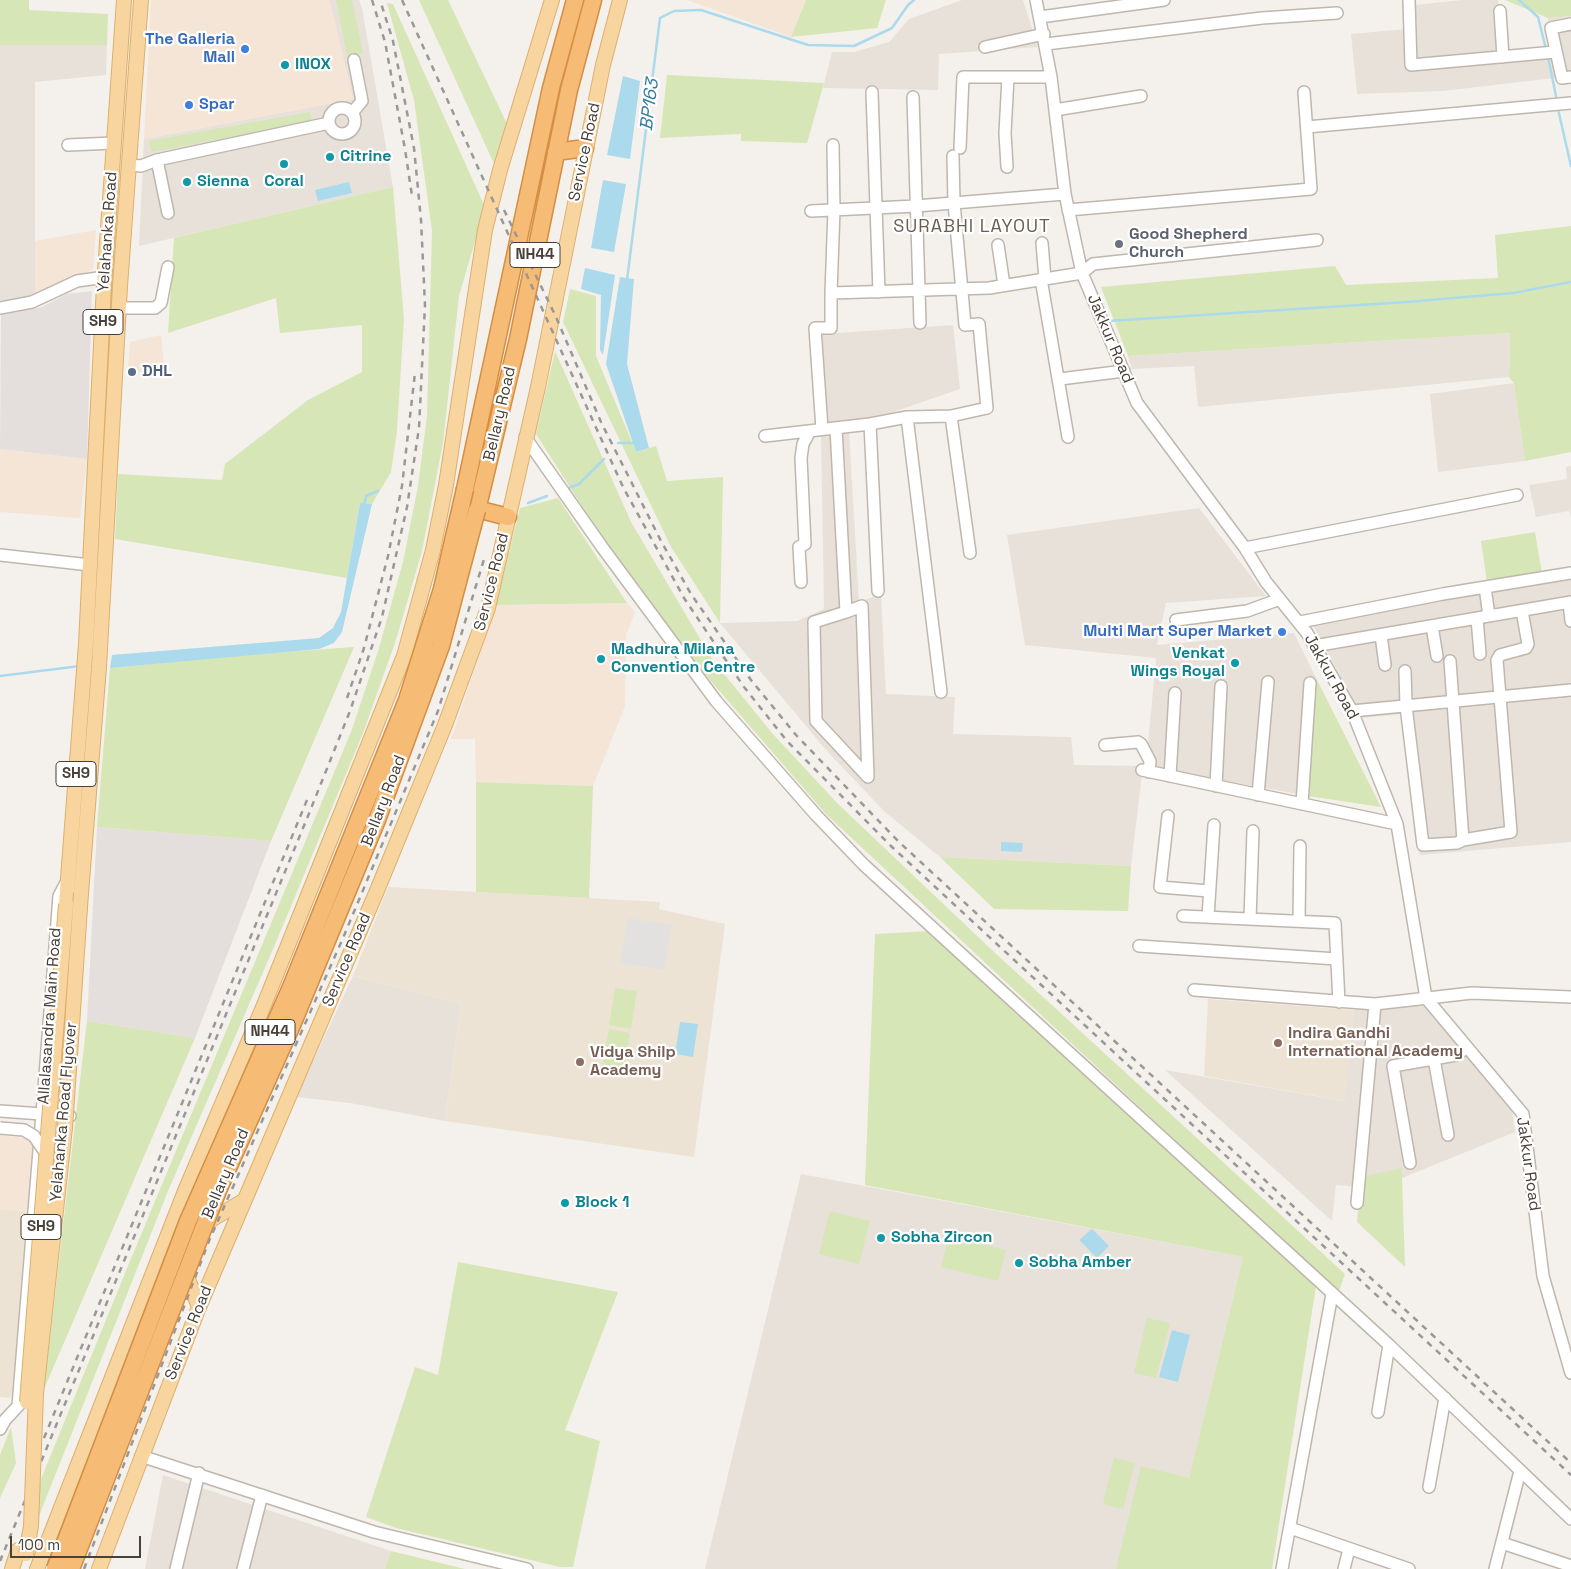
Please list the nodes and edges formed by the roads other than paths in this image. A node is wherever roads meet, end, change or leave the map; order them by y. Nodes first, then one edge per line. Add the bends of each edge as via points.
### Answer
1 (124, 0) edge
2 (141, 0) edge
3 (552, 0) edge
4 (563, 0) edge
5 (575, 0) edge
6 (593, 0) edge
7 (620, 0) edge
8 (1036, 0) edge
9 (1164, 0) edge
10 (1408, 0) edge
11 (1500, 11) dead end
12 (1337, 13) dead end
13 (1040, 16) junction
14 (1571, 24) edge
15 (1045, 39) junction
16 (561, 44) junction
17 (985, 47) dead end
18 (1550, 53) junction
19 (1503, 57) junction
20 (354, 60) dead end
21 (1571, 76) edge
22 (1008, 77) junction
23 (1051, 77) junction
24 (872, 92) dead end
25 (1304, 92) dead end
26 (1141, 96) dead end
27 (913, 97) dead end
28 (1571, 103) edge
29 (1055, 110) junction
30 (352, 113) junction
31 (329, 123) junction
32 (1307, 127) junction
33 (114, 143) junction
34 (833, 144) dead end
35 (68, 145) dead end
36 (585, 148) junction
37 (556, 152) junction
38 (157, 160) junction
39 (129, 161) junction
40 (1006, 167) dead end
41 (1065, 194) junction
42 (954, 203) junction
43 (916, 206) junction
44 (875, 208) junction
45 (834, 210) junction
46 (1068, 210) junction
47 (811, 211) dead end
48 (168, 213) dead end
49 (1318, 240) dead end
50 (1042, 243) dead end
51 (998, 245) dead end
52 (168, 267) dead end
53 (1082, 273) junction
54 (105, 277) junction
55 (1043, 279) junction
56 (1004, 285) junction
57 (961, 289) junction
58 (920, 290) junction
59 (879, 292) junction
60 (831, 293) junction
61 (0, 308) edge
62 (119, 308) junction
63 (920, 323) dead end
64 (1124, 371) junction
65 (1060, 379) junction
66 (951, 416) junction
67 (907, 417) junction
68 (870, 424) junction
69 (836, 428) junction
70 (816, 430) junction
71 (765, 436) dead end
72 (526, 437) junction
73 (1068, 437) dead end
74 (1517, 495) dead end
75 (477, 509) junction
76 (508, 517) junction
77 (1245, 548) junction
78 (970, 553) dead end
79 (0, 555) edge
80 (90, 565) junction
81 (1571, 573) edge
82 (801, 582) dead end
83 (1485, 587) junction
84 (878, 590) dead end
85 (1280, 599) junction
86 (1570, 603) edge
87 (87, 609) junction
88 (103, 610) junction
89 (1522, 611) junction
90 (846, 612) junction
91 (1489, 616) junction
92 (1476, 618) junction
93 (1176, 620) dead end
94 (1571, 621) edge
95 (1300, 622) junction
96 (1432, 626) junction
97 (1381, 635) junction
98 (1314, 646) junction
99 (1480, 654) dead end
100 (1436, 656) dead end
101 (1450, 661) dead end
102 (1385, 665) dead end
103 (1406, 671) dead end
104 (1268, 682) dead end
105 (1310, 683) dead end
106 (1221, 686) dead end
107 (1571, 690) edge
108 (941, 692) dead end
109 (1175, 693) dead end
110 (1498, 697) junction
111 (82, 698) junction
112 (97, 699) junction
113 (1452, 702) junction
114 (1406, 706) junction
115 (1352, 711) junction
116 (1105, 746) dead end
117 (1170, 776) junction
118 (1216, 786) junction
119 (1258, 795) junction
120 (1302, 804) junction
121 (1168, 816) dead end
122 (1397, 824) junction
123 (1214, 825) dead end
124 (1253, 831) dead end
125 (1463, 840) junction
126 (1300, 846) dead end
127 (83, 864) junction
128 (68, 879) junction
129 (1209, 891) junction
130 (1183, 916) dead end
131 (1208, 917) junction
132 (1250, 919) junction
133 (1299, 921) junction
134 (1139, 946) dead end
135 (1337, 959) junction
136 (1194, 990) dead end
137 (1571, 997) edge
138 (1426, 998) junction
139 (1339, 1002) junction
140 (1375, 1004) junction
141 (1467, 1047) junction
142 (1434, 1059) junction
143 (0, 1111) edge
144 (42, 1114) junction
145 (70, 1116) junction
146 (0, 1128) edge
147 (1448, 1136) dead end
148 (47, 1155) junction
149 (1410, 1163) dead end
150 (185, 1191) junction
151 (243, 1201) junction
152 (1357, 1203) dead end
153 (148, 1288) junction
154 (1332, 1294) junction
155 (199, 1307) junction
156 (1389, 1345) junction
157 (1571, 1373) edge
158 (1445, 1398) junction
159 (18, 1406) junction
160 (1378, 1412) dead end
161 (0, 1429) edge
162 (141, 1456) junction
163 (1520, 1471) junction
164 (199, 1474) junction
165 (1429, 1487) dead end
166 (262, 1495) junction
167 (1571, 1518) edge
168 (1290, 1528) junction
169 (1502, 1543) junction
170 (1349, 1549) junction
171 (22, 1552) junction
172 (1389, 1566) edge
173 (1571, 1566) edge
174 (12, 1569) edge
175 (21, 1569) edge
176 (37, 1569) edge
177 (55, 1569) edge
178 (72, 1569) edge
179 (99, 1569) edge
180 (176, 1569) edge
181 (243, 1569) edge
182 (527, 1569) edge
183 (1282, 1569) edge
184 (1344, 1569) edge
185 (1409, 1569) edge
186 (1495, 1569) edge

1 - 33 main road, Yelahanka Road / SH9
2 - 39 main road, Yelahanka Road / SH9
3 - 150 main road via 500,170 486,230 444,494 433,550 404,656
4 - 16 highway via 557,24
5 - 16 highway, Bellary Road / NH44
6 - 37 highway, Bellary Road / NH44
7 - 36 main road, Service Road
8 - 13 street, Jakkur Road
9 - 13 street
10 - 19 street via 1411,65
11 - 19 street
12 - 15 street
13 - 15 street, Jakkur Road
14 - 18 street via 1551,28
15 - 17 street
15 - 23 street, Jakkur Road
16 - 177 highway, Bellary Road / NH44, bridge via 442,589 407,700 291,987 188,1221
18 - 19 street
18 - 21 street via 1562,78
20 - 30 street via 362,101
22 - 23 street
22 - 40 street
22 - 42 street via 963,78
23 - 29 street, Jakkur Road
24 - 44 street
25 - 32 street
26 - 29 street
27 - 43 street
28 - 32 street
29 - 41 street, Jakkur Road
30 - 31 street via 345,108 337,109 330,115
30 - 31 street via 354,125 345,133 336,133
31 - 38 street
32 - 46 street via 1311,189
33 - 35 street
33 - 54 main road, Yelahanka Road / SH9
34 - 45 street
36 - 37 highway
36 - 72 main road, Service Road
37 - 75 highway, Bellary Road / NH44 via 518,339
38 - 39 street
38 - 48 street
39 - 62 main road, Yelahanka Road / SH9
41 - 42 street
41 - 46 street, Jakkur Road
42 - 43 street
42 - 57 street
43 - 44 street
43 - 58 street
44 - 45 street
44 - 59 street
45 - 47 street
45 - 60 street
46 - 53 street, Jakkur Road
49 - 53 street via 1093,264
50 - 55 street
51 - 56 street
52 - 62 street via 161,303 155,308
53 - 55 street
53 - 64 street, Jakkur Road
54 - 61 street via 76,281 32,302
54 - 80 main road, Yelahanka Road / SH9
55 - 56 street
55 - 65 street
56 - 57 street
57 - 58 street
57 - 66 street via 965,325 979,324 987,408
58 - 59 street
58 - 63 street
59 - 60 street
60 - 70 street via 831,328 814,328
62 - 88 main road, Yelahanka Road / SH9
64 - 65 street
64 - 77 street, Jakkur Road via 1137,403
65 - 73 street
66 - 67 street
66 - 78 street
67 - 68 street
67 - 108 street
68 - 69 street
68 - 84 street
69 - 70 street
69 - 90 street
70 - 71 street
70 - 82 street via 804,444 801,458 805,544 798,547
72 - 76 main road, Service Road
72 - 154 street via 716,701 816,815 872,872
74 - 77 street
75 - 76 highway
75 - 178 highway, Bellary Road / NH44, bridge via 441,646 384,802 296,1016 219,1188
76 - 151 main road, Service Road via 488,608 445,725 366,918
77 - 85 street, Jakkur Road
79 - 80 street
80 - 87 main road, Yelahanka Road / SH9
81 - 83 street
83 - 91 street
83 - 95 street
85 - 93 street via 1247,611
85 - 95 street, Jakkur Road
86 - 89 street
86 - 94 street
87 - 88 main road
87 - 111 main road, Yelahanka Road / SH9
88 - 112 main road, Yelahanka Road / SH9
89 - 91 street
89 - 110 street via 1528,644 1526,648 1500,655 1497,660
90 - 90 street via 862,606 868,777 816,721 814,622
91 - 92 street
92 - 96 street
92 - 99 street
95 - 98 street, Jakkur Road
96 - 97 street
96 - 100 street
97 - 98 street
97 - 102 street
98 - 115 street, Jakkur Road
101 - 113 street
103 - 114 street
104 - 119 street
105 - 120 street
106 - 118 street
107 - 110 street
109 - 117 street
110 - 113 street
110 - 125 street via 1511,832
111 - 112 main road
111 - 128 main road, SH9
112 - 127 main road, SH9
113 - 114 street
113 - 125 street
114 - 115 street
114 - 125 street via 1423,845
115 - 122 street, Jakkur Road
116 - 117 street via 1138,742 1150,761 1145,771
117 - 118 street
118 - 119 street
119 - 120 street
120 - 122 street
121 - 129 street via 1160,887
122 - 138 street, Jakkur Road
123 - 129 street
124 - 132 street
126 - 133 street
127 - 145 street via 88,879
127 - 171 main road, Yelahanka Road Flyover / SH9, bridge via 65,1128 36,1394 31,1526
128 - 144 street, Allalasandra Main Road via 59,896
128 - 148 main road, Yelahanka Road Flyover / SH9, bridge
129 - 131 street
130 - 131 street
131 - 132 street
132 - 133 street
133 - 135 street via 1335,923
134 - 135 street
135 - 139 street
136 - 139 street
137 - 138 street via 1472,993
138 - 140 street
138 - 141 street, Jakkur Road
139 - 140 street
140 - 152 street
141 - 142 street via 1456,1055
141 - 157 street, Jakkur Road via 1523,1114 1543,1276
142 - 147 street
142 - 149 street via 1393,1066
143 - 144 street, Allalasandra Main Road
144 - 145 street
144 - 159 street
145 - 159 street via 46,1360 32,1391
146 - 148 street, bridge via 24,1130 34,1136
148 - 171 main road, Yelahanka Road Flyover / SH9, bridge via 27,1395
150 - 151 main road via 182,1220 188,1227 195,1228 208,1222
150 - 153 main road
151 - 155 main road, Service Road
153 - 155 main road via 169,1268 178,1268 186,1274
153 - 176 main road
154 - 156 street
154 - 168 street
155 - 162 main road, Service Road
156 - 158 street
156 - 160 street
158 - 163 street
158 - 165 street
159 - 161 street
162 - 164 street
162 - 179 main road, Service Road
163 - 167 street
163 - 169 street
164 - 166 street
164 - 180 street
166 - 181 street
166 - 182 street via 374,1532
168 - 170 street
168 - 183 street
169 - 173 street
169 - 186 street
170 - 172 street
170 - 184 street
171 - 174 main road, Yelahanka Road Flyover / SH9
171 - 175 main road, Yelahanka Road Flyover / SH9
172 - 185 street

